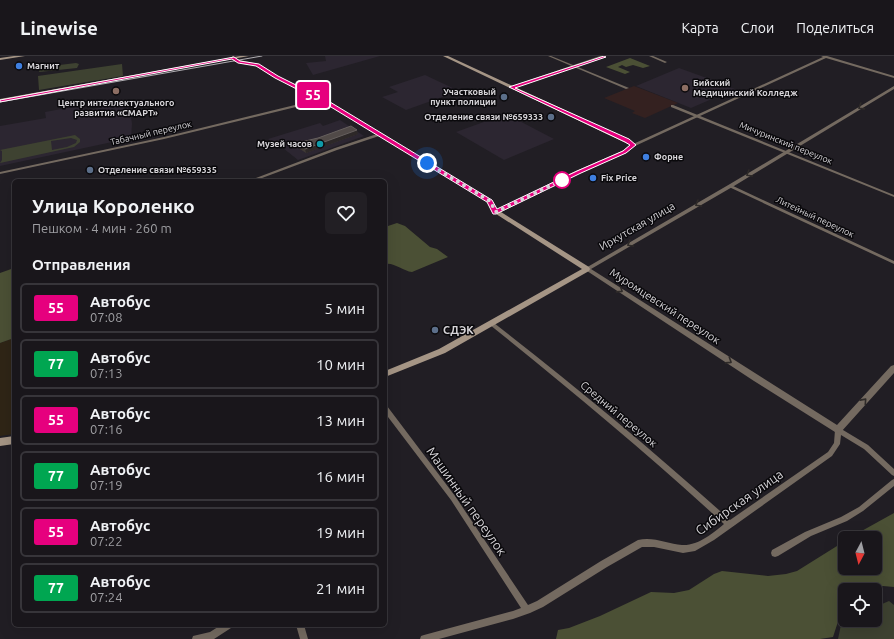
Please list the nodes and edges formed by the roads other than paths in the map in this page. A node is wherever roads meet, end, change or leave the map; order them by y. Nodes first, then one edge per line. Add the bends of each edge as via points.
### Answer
1 (22, 56) edge
2 (247, 56) edge
3 (445, 56) edge
4 (549, 56) edge
5 (604, 56) edge
6 (650, 56) edge
7 (824, 56) edge
8 (233, 57) edge
9 (0, 59) edge
10 (666, 62) dead end
11 (574, 66) junction
12 (894, 76) edge
13 (511, 87) junction
14 (894, 87) edge
15 (627, 88) dead end
16 (316, 96) junction
17 (0, 100) edge
18 (326, 102) junction
19 (304, 104) junction
20 (672, 106) dead end
21 (698, 117) junction
22 (381, 134) junction
23 (633, 145) junction
24 (786, 152) junction
25 (0, 173) edge
26 (255, 179) edge
27 (730, 186) junction
28 (894, 196) edge
29 (496, 212) junction
30 (894, 263) edge
31 (587, 269) junction
32 (492, 324) junction
33 (894, 368) edge
34 (387, 373) edge
35 (387, 411) edge
36 (838, 430) junction
37 (12, 440) edge
38 (0, 442) edge
39 (894, 473) edge
40 (894, 482) edge
41 (729, 524) junction
42 (775, 553) dead end
43 (527, 610) junction
44 (225, 627) edge
45 (301, 627) edge
46 (196, 639) edge
47 (304, 639) edge
48 (424, 639) edge

1 - 9 main road
2 - 8 main road
3 - 13 main road
4 - 11 street
5 - 11 street
6 - 10 street
7 - 12 street
7 - 21 street
8 - 16 street, Муромцевский переулок via 240,62 258,65 276,77
8 - 17 main road
11 - 13 street
11 - 15 street
13 - 23 main road
14 -> 24 street, Иркутская улица
16 - 18 street, Муромцевский переулок
16 - 19 street, Табачный переулок
18 - 19 street, Табачный переулок
18 - 22 street, Муромцевский переулок
19 - 25 street, Табачный переулок via 164,138
20 - 21 street, Мичуринский переулок
21 - 23 street
21 - 24 street, Мичуринский переулок
22 - 26 street
22 - 29 street, Муромцевский переулок via 490,201
23 - 29 main road via 624,152
24 -> 27 street, Иркутская улица
24 - 28 street, Мичуринский переулок
27 - 30 street, Литейный переулок
27 -> 31 street, Иркутская улица
29 - 31 main road, Муромцевский переулок
31 - 32 main road, Иркутская улица
31 -> 36 street, Муромцевский переулок
32 - 34 main road, Иркутская улица via 430,357
32 - 41 street, Средний переулок via 608,417
36 -> 33 street, Сибирская улица
35 - 43 street, Машинный переулок via 454,498
36 - 39 street via 866,447
36 - 41 street, Сибирская улица via 837,444 830,454
37 - 38 main road
40 - 42 street via 861,509
41 - 43 street, Сибирская улица via 711,538 689,549 683,550 654,542 641,543
43 - 48 street, Сибирская улица
44 - 46 street via 211,636
45 - 47 street

